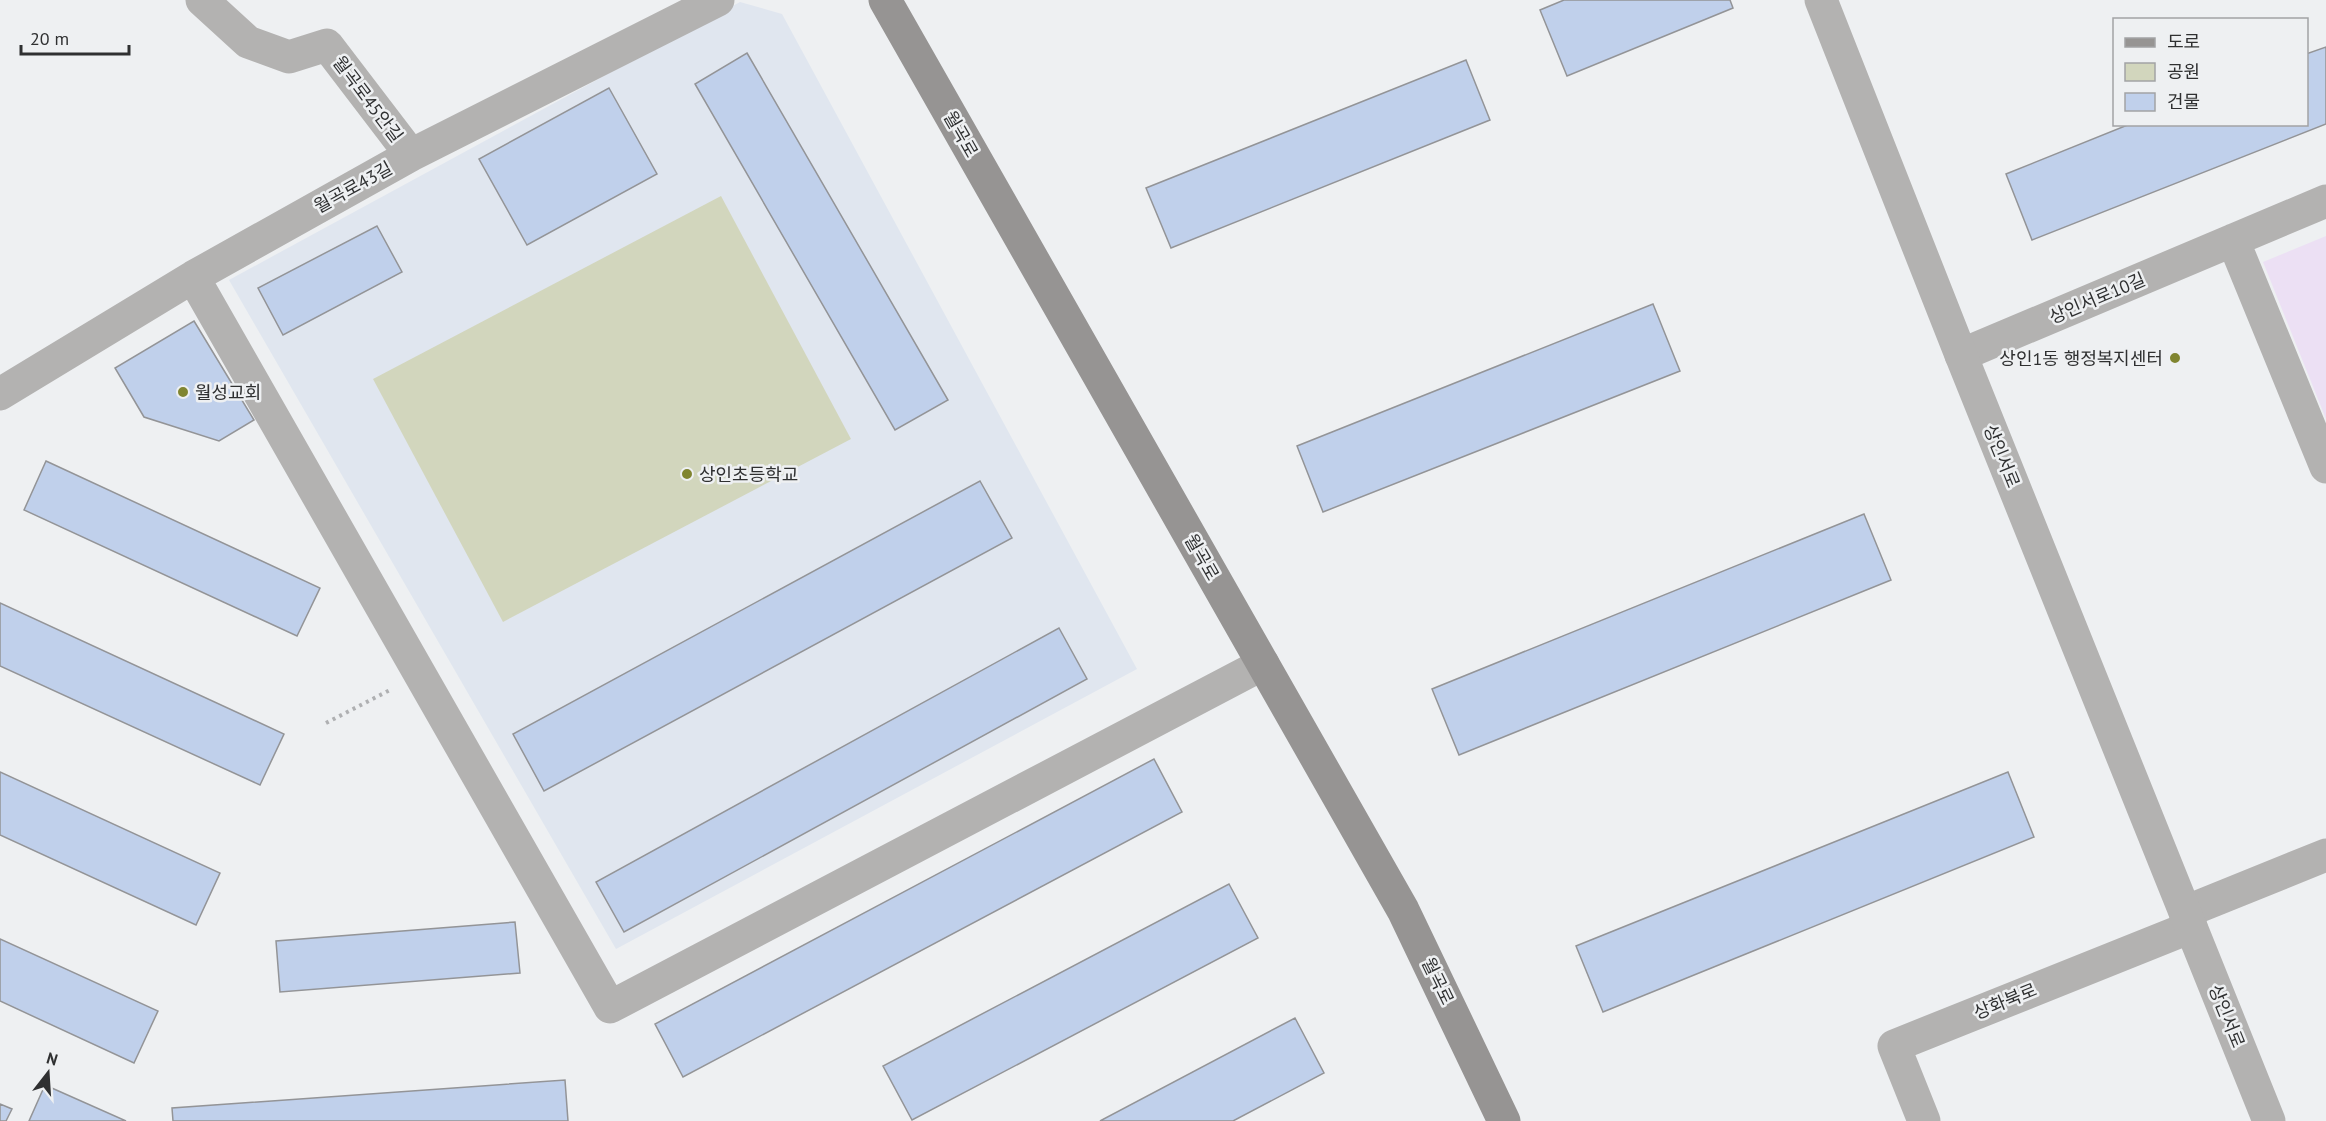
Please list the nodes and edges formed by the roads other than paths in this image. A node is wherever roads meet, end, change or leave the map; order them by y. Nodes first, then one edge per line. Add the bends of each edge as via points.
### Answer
1 (202, 0) edge
2 (718, 0) edge
3 (885, 0) edge
4 (1821, 0) edge
5 (411, 155) junction
6 (2326, 201) edge
7 (2233, 240) junction
8 (193, 277) junction
9 (1961, 355) junction
10 (0, 394) edge
11 (2326, 467) edge
12 (1263, 664) junction
13 (2326, 855) edge
14 (2188, 919) junction
15 (1504, 1121) edge
16 (1924, 1121) edge
17 (2269, 1121) edge

1 - 5 street, 월곡로45안길 via 248,42 289,57 327,45
2 - 5 street, 월곡로43길
3 - 12 main road, 월곡로
4 - 9 street, 상인서로
5 - 8 street, 월곡로43길
6 - 7 street, 상인서로10길
7 - 9 street, 상인서로10길
7 - 11 street
8 - 10 street, 월곡로43길
8 - 12 street via 610,1007
9 - 14 street, 상인서로
12 - 15 main road, 월곡로 via 1403,910
13 - 14 street
14 - 16 street, 상화북로 via 1894,1046
14 - 17 street, 상인서로

